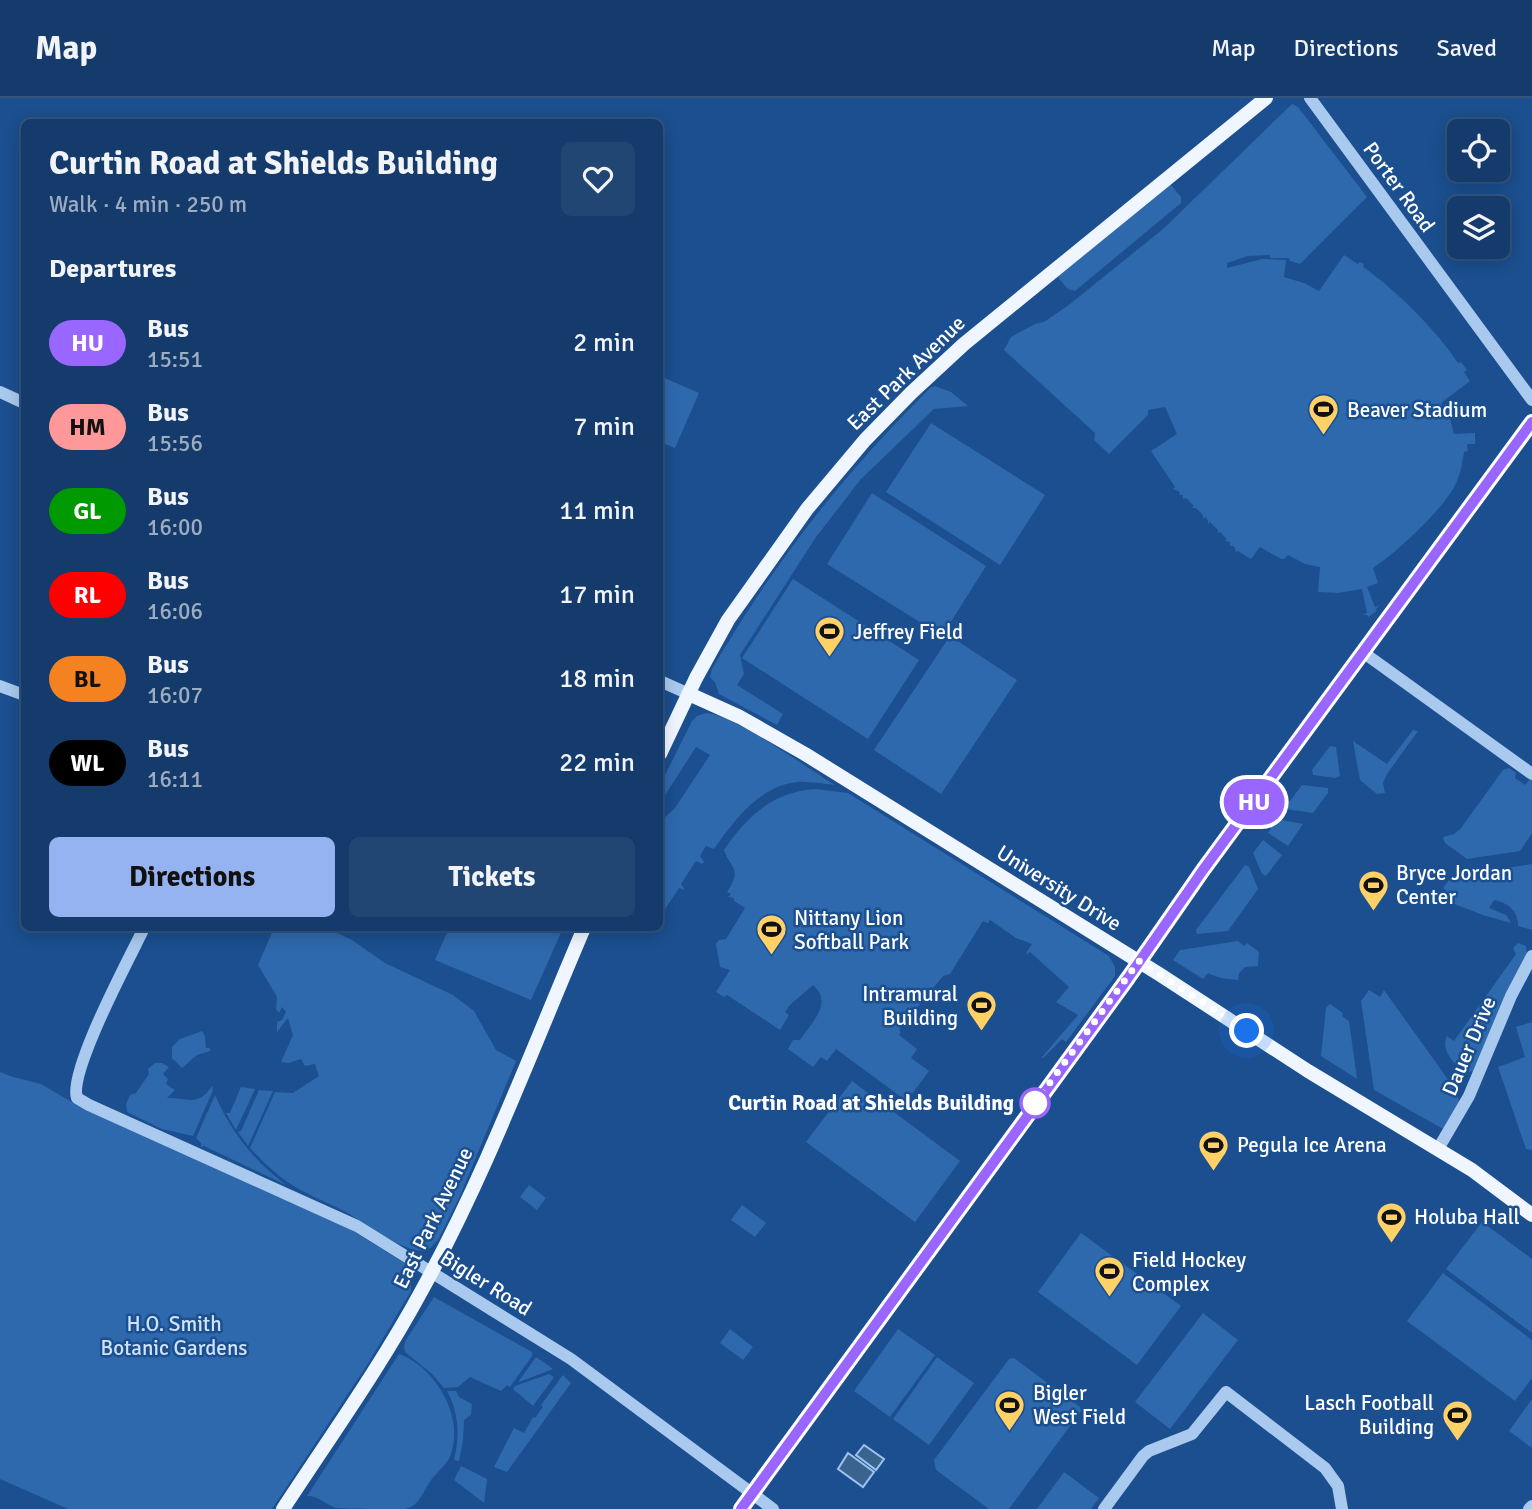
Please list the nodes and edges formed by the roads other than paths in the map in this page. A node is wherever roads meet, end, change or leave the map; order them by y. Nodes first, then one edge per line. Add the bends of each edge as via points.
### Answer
1 (1266, 98) edge
2 (1310, 98) edge
3 (0, 392) edge
4 (1532, 400) edge
5 (21, 402) edge
6 (1532, 422) edge
7 (1364, 653) junction
8 (663, 682) edge
9 (0, 686) edge
10 (21, 694) edge
11 (689, 694) junction
12 (663, 748) edge
13 (1532, 774) edge
14 (143, 931) edge
15 (583, 931) edge
16 (1532, 956) edge
17 (1139, 961) junction
18 (1438, 1149) junction
19 (1532, 1215) edge
20 (432, 1272) junction
21 (752, 1493) junction
22 (283, 1509) edge
23 (741, 1509) edge
24 (773, 1509) edge
25 (1104, 1509) edge
26 (1342, 1509) edge

1 - 11 main road, East Park Avenue via 964,344 893,411 820,492 757,576
2 - 4 street, Porter Road
3 - 5 street
6 - 7 street
7 - 13 street
7 - 17 street
8 - 11 street, University Drive
9 - 10 street
11 - 12 main road, East Park Avenue
11 - 17 main road, University Drive via 805,754
14 - 20 street, Bigler Road via 84,1056 77,1098 337,1216
15 - 20 main road, East Park Avenue via 473,1189
16 - 18 street, Dauer Drive via 1469,1096
17 - 18 main road, University Drive
17 - 21 street
18 - 19 main road, University Drive
20 - 21 street, Bigler Road via 571,1359
20 - 22 main road, East Park Avenue via 395,1338
21 - 23 street
21 - 24 street, Bigler Road
25 - 26 street via 1143,1456 1192,1434 1226,1392 1325,1468 1338,1486

